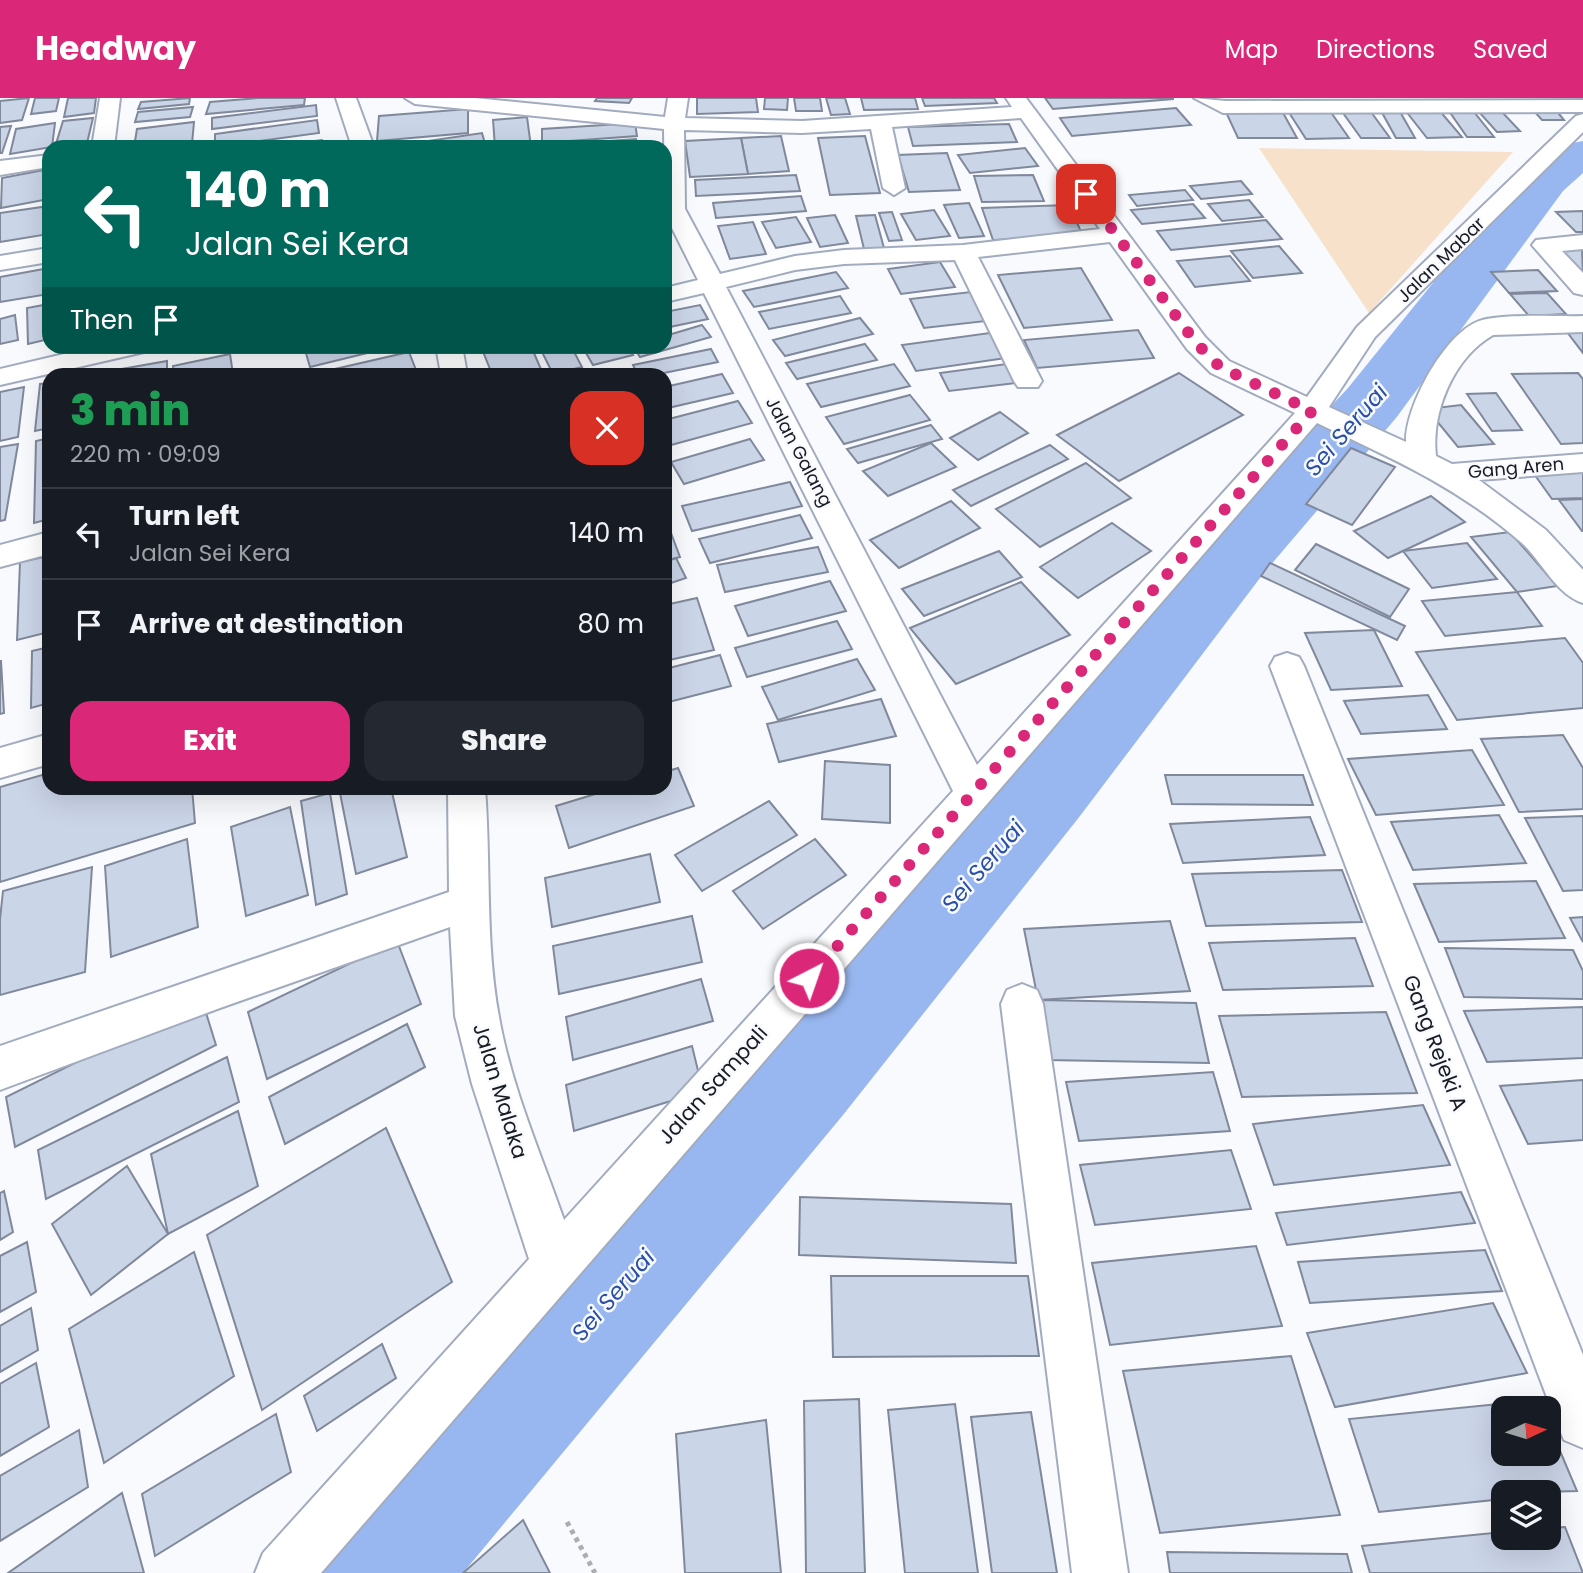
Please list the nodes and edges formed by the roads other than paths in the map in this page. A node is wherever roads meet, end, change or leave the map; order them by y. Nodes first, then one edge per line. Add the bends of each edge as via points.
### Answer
1 (110, 98) edge
2 (346, 98) edge
3 (415, 98) edge
4 (1204, 98) edge
5 (1021, 105) edge
6 (1583, 106) edge
7 (676, 111) edge
8 (1583, 120) edge
9 (880, 122) junction
10 (104, 140) edge
11 (361, 140) edge
12 (42, 162) edge
13 (0, 168) edge
14 (894, 188) dead end
15 (1116, 234) junction
16 (1583, 243) edge
17 (963, 252) junction
18 (42, 256) edge
19 (0, 263) edge
20 (710, 284) junction
21 (1583, 288) edge
22 (672, 293) edge
23 (1583, 324) edge
24 (100, 354) edge
25 (0, 377) edge
26 (1028, 381) dead end
27 (1317, 413) junction
28 (1583, 463) edge
29 (1426, 464) junction
30 (42, 545) edge
31 (0, 556) edge
32 (1583, 591) edge
33 (1287, 666) dead end
34 (42, 752) edge
35 (0, 764) edge
36 (973, 794) junction
37 (467, 795) edge
38 (469, 904) junction
39 (1022, 1004) dead end
40 (0, 1068) edge
41 (555, 1263) junction
42 (1583, 1421) edge
43 (283, 1573) edge
44 (1100, 1573) edge

1 - 10 street
2 - 11 street
3 - 7 street
4 - 6 street via 1223,107
5 - 9 street
5 - 15 street
7 - 9 street via 802,127
7 - 20 street, Jalan Galang via 674,209
8 - 27 street, Jalan Mabar via 1366,332
9 - 14 street
12 - 13 street
15 - 17 street
15 - 27 street via 1196,343 1220,367
16 - 21 street via 1544,245
17 - 20 street via 796,263
17 - 26 street
18 - 19 street
20 - 22 street
20 - 36 street, Jalan Galang
23 - 29 street via 1475,331 1423,412 1419,433
24 - 25 street
27 - 29 street
27 - 36 street, Jalan Sampali
28 - 29 street, Gang Aren
29 - 32 street via 1486,499 1535,538
30 - 31 street
33 - 42 street, Gang Rejeki A
34 - 35 street
36 - 41 street, Jalan Sampali
37 - 38 street, Jalan Malaka
38 - 40 street
38 - 41 street, Jalan Malaka via 477,1016
39 - 44 street
41 - 43 street, Jalan Sampali

